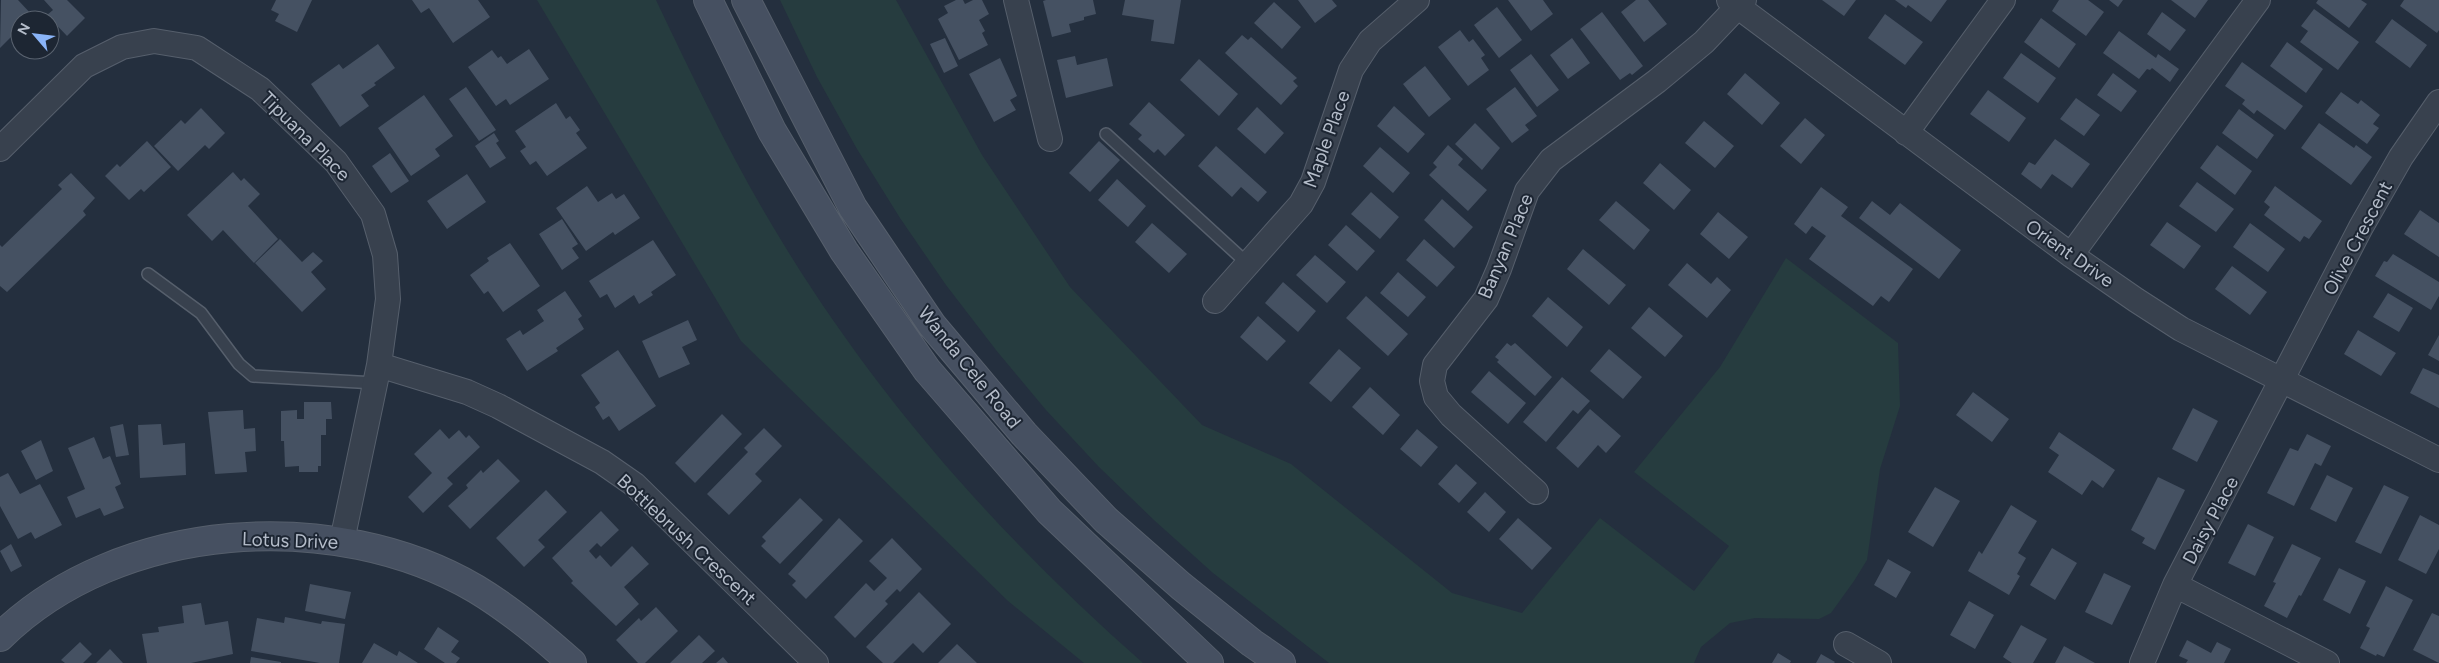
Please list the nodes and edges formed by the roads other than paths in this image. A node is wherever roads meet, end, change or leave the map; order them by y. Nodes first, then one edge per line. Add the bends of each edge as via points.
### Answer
1 (708, 0) edge
2 (746, 0) edge
3 (1016, 0) edge
4 (1417, 0) edge
5 (2003, 0) edge
6 (2258, 0) edge
7 (1737, 3) edge
8 (2439, 102) edge
9 (1906, 133) junction
10 (1106, 134) dead end
11 (1050, 139) dead end
12 (0, 149) edge
13 (2071, 255) junction
14 (1248, 264) junction
15 (148, 274) dead end
16 (1215, 301) dead end
17 (377, 374) junction
18 (2283, 379) junction
19 (2439, 460) edge
20 (1536, 492) dead end
21 (342, 541) junction
22 (2175, 585) junction
23 (0, 637) edge
24 (1846, 644) dead end
25 (572, 663) edge
26 (816, 663) edge
27 (1209, 663) edge
28 (1281, 663) edge
29 (1879, 663) edge
30 (2142, 663) edge
31 (2328, 663) edge

1 - 27 street, Wanda Cele Road via 772,131 838,243 927,370 1048,511
2 - 28 street, Wanda Cele Road via 853,208 932,325 1024,434 1106,520 1188,591
3 - 11 street
4 - 14 street, Maple Place via 1370,41 1351,70 1316,173 1301,204
5 - 9 street
6 - 13 street
7 - 9 street, Orient Drive
7 - 20 street, Banyan Place via 1704,42 1551,160 1527,190 1486,298 1435,365 1432,381 1436,397 1451,415
8 - 18 street, Olive Crescent via 2383,186
9 - 13 street, Orient Drive
10 - 14 lane
12 - 17 street, Tipuana Place via 84,66 122,47 154,41 197,48 260,88 336,162 373,214 385,255 388,299
13 - 18 street, Orient Drive via 2181,328
14 - 16 street, Maple Place
15 - 17 lane via 201,313 239,364 253,376
17 - 21 street, Tipuana Place
17 - 26 street, Bottlebrush Crescent via 467,392 602,462 635,485
18 - 19 street, Orient Drive
18 - 22 street, Daisy Place
21 - 23 street, Lotus Drive via 263,535 183,544 113,565 66,588 18,619
21 - 25 street, Lotus Drive via 414,561 476,589 534,630
22 - 30 street, Daisy Place
22 - 31 street
24 - 29 street

